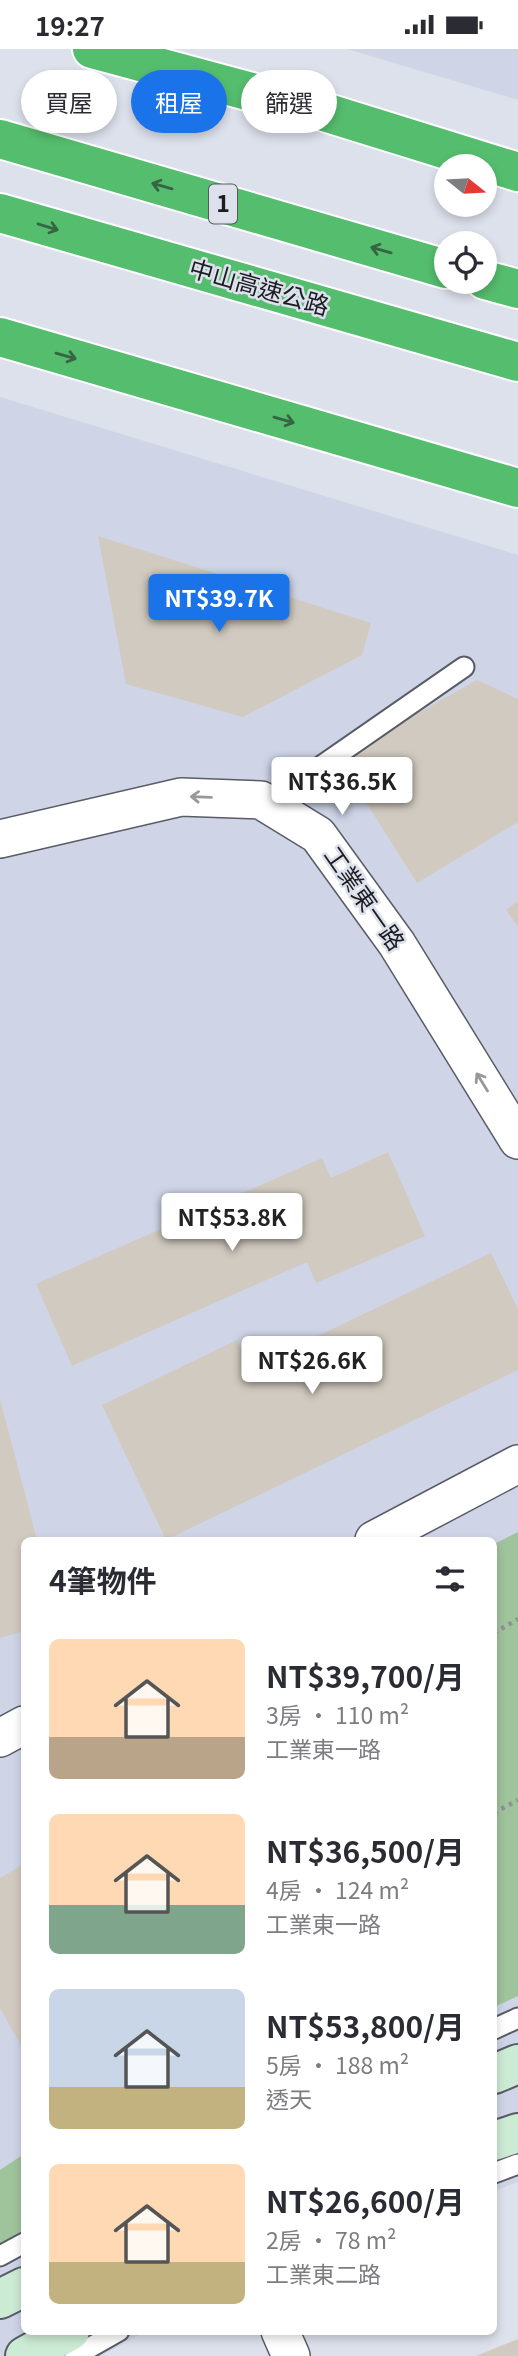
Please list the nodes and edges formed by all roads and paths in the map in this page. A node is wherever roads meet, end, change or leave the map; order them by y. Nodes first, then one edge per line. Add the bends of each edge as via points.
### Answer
1 (92, 49) edge
2 (162, 49) edge
3 (241, 80) edge
4 (241, 89) edge
5 (337, 116) edge
6 (0, 139) edge
7 (518, 172) edge
8 (0, 213) edge
9 (97, 241) junction
10 (434, 266) edge
11 (497, 283) edge
12 (518, 289) edge
13 (0, 337) edge
14 (518, 362) edge
15 (518, 388) edge
16 (518, 488) edge
17 (464, 667) dead end
18 (261, 800) junction
19 (0, 839) edge
20 (518, 1140) edge
21 (518, 1464) edge
22 (380, 1537) edge
23 (518, 1619) edge
24 (497, 1631) edge
25 (21, 1727) edge
26 (0, 1738) edge
27 (518, 1800) edge
28 (497, 1811) edge
29 (518, 2018) edge
30 (497, 2028) edge
31 (518, 2064) edge
32 (497, 2073) edge
33 (518, 2133) edge
34 (497, 2140) edge
35 (518, 2164) edge
36 (497, 2172) edge
37 (21, 2245) edge
38 (0, 2256) edge
39 (21, 2288) edge
40 (0, 2299) edge
41 (62, 2335) edge
42 (112, 2335) edge
43 (282, 2335) edge
44 (25, 2356) edge
45 (75, 2356) edge
46 (290, 2356) edge

1 - 4 highway
2 - 3 highway
5 - 7 highway
10 -> 6 highway, 1
8 -> 9 highway, 中山高速公路
9 - 14 highway, 中山高速公路
9 - 15 highway
11 - 12 highway
13 -> 16 highway
17 - 18 lane via 288,789
18 -> 19 street, 工業東一路 via 181,797
20 -> 18 street, 工業東一路 via 397,944 318,835
21 - 22 street
23 - 24 path
25 - 26 street
27 - 28 path
29 - 30 lane
31 - 32 street
33 - 34 street
35 - 36 lane
37 - 38 lane
39 - 40 street
41 - 44 street
42 - 45 lane
43 - 46 street

